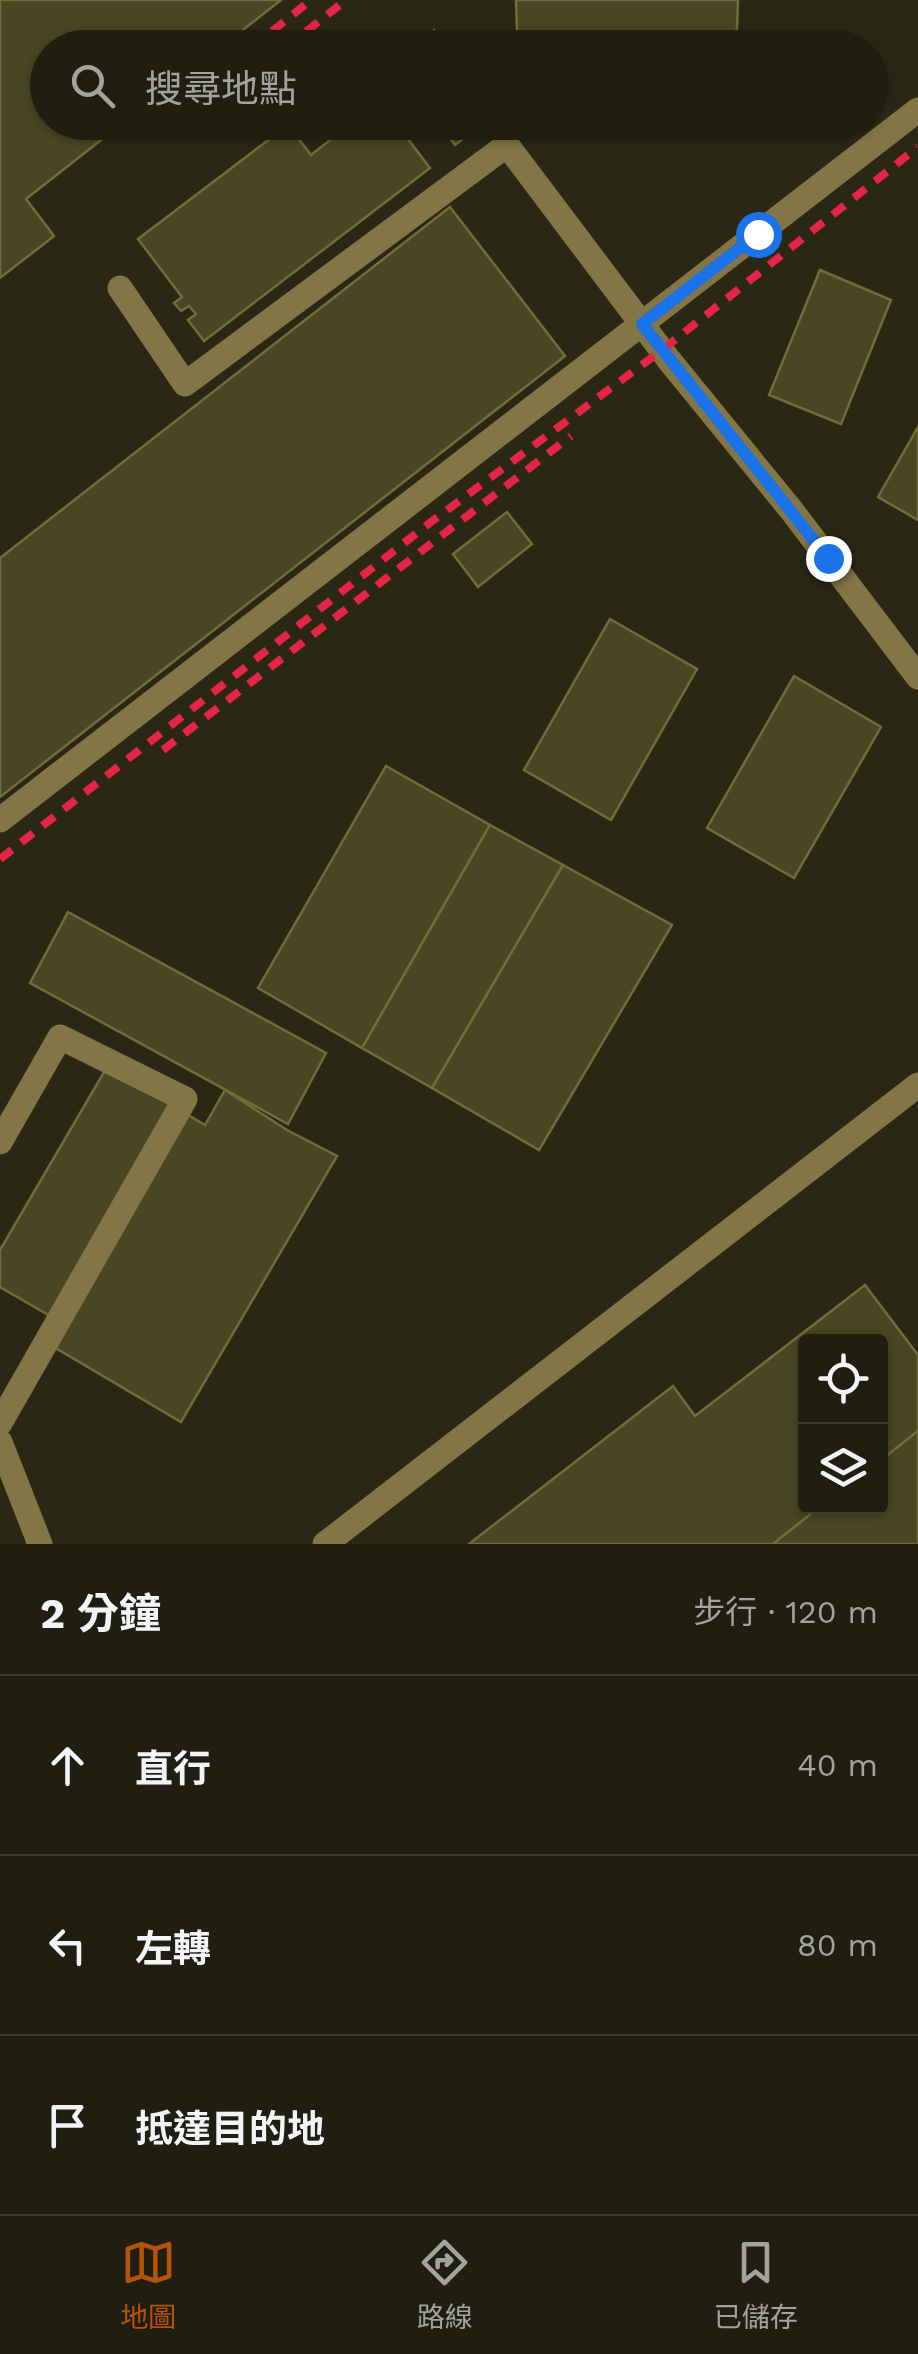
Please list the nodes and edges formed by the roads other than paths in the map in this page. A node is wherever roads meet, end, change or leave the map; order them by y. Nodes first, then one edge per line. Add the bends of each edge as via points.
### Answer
1 (913, 123) edge
2 (120, 288) dead end
3 (642, 324) junction
4 (918, 676) edge
5 (0, 820) edge
6 (918, 1085) edge
7 (0, 1142) edge
8 (0, 1423) edge
9 (0, 1442) edge
10 (40, 1544) edge
11 (325, 1544) edge

1 - 3 lane
2 - 3 lane via 185,384 507,145
3 - 4 lane
3 - 5 lane
6 - 11 lane
7 - 8 lane via 60,1037 185,1100
9 - 10 lane

